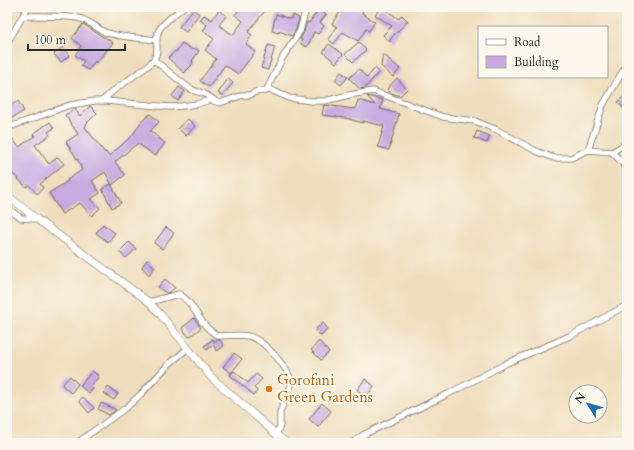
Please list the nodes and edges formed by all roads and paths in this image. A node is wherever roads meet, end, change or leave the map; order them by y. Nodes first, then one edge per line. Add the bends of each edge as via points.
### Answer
1 (28, 7) edge
2 (183, 7) edge
3 (307, 9) edge
4 (23, 16) junction
5 (157, 40) junction
6 (7, 43) edge
7 (154, 60) junction
8 (627, 64) edge
9 (267, 89) junction
10 (102, 101) junction
11 (220, 103) junction
12 (7, 128) edge
13 (627, 143) edge
14 (588, 150) junction
15 (612, 152) junction
16 (627, 168) edge
17 (7, 195) edge
18 (7, 208) edge
19 (38, 220) junction
20 (149, 302) junction
21 (627, 306) edge
22 (187, 349) junction
23 (276, 435) junction
24 (77, 443) edge
25 (286, 443) edge
26 (352, 443) edge

1 - 4 street
2 - 5 street via 162,26
3 - 9 street via 300,31
4 - 5 street via 79,18 106,32
4 - 6 street
5 - 7 street via 157,54
7 - 10 street
7 - 11 street via 189,88
8 - 14 street via 603,105
9 - 11 street
9 - 14 street via 312,102 373,90 443,117 474,121 554,158 571,158
10 - 11 street via 169,107 210,100
10 - 12 street via 70,105
13 - 15 street
14 - 15 street
15 - 16 street
17 - 19 street
18 - 19 street via 21,218
19 - 20 street
20 - 22 street
20 - 23 street via 179,294 216,335 253,338 283,364 292,383 280,412 280,426
21 - 26 street via 572,335 507,363 363,435
22 - 23 street via 211,377
22 - 24 street via 127,407
23 - 25 street

